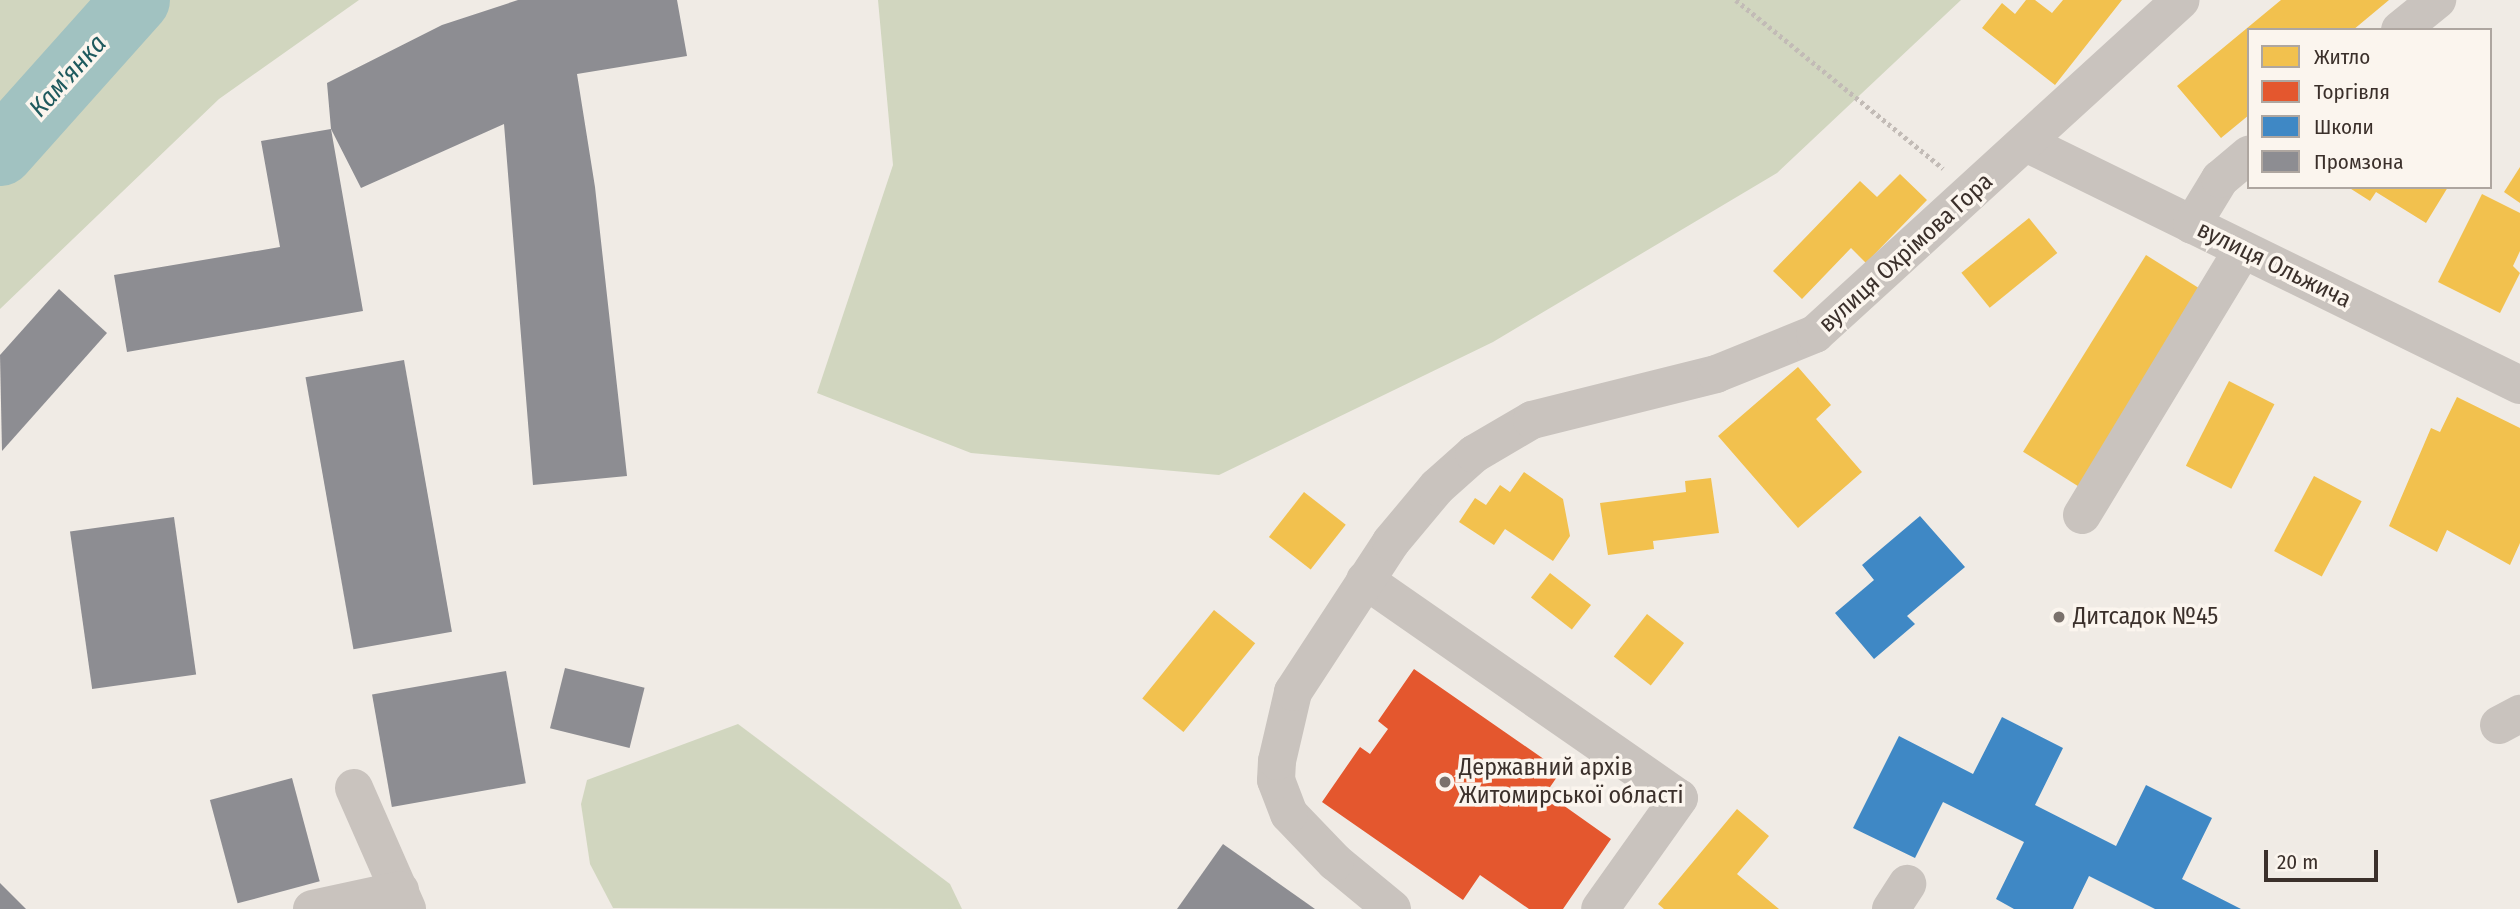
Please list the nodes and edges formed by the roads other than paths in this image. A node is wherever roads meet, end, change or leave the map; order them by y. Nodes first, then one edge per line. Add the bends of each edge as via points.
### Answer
1 (2181, 0) edge
2 (2437, 0) edge
3 (2402, 28) edge
4 (2028, 144) junction
5 (2247, 157) edge
6 (2192, 225) junction
7 (2242, 250) junction
8 (2520, 385) edge
9 (2082, 515) dead end
10 (1365, 580) junction
11 (354, 788) dead end
12 (404, 900) edge
13 (312, 909) edge
14 (1392, 909) edge
15 (1600, 909) edge

1 - 4 street, вулиця Охрімова Гора
2 - 3 street
4 - 6 street, вулиця Ольжича
4 - 10 street, вулиця Охрімова Гора via 1815,334 1716,374 1558,410 1503,435 1437,487
5 - 6 street via 2220,179
6 - 7 street, вулиця Ольжича
7 - 8 street, вулиця Ольжича
7 - 9 street
10 - 14 street, вулиця Охрімова Гора via 1293,692 1282,728 1276,780 1289,814
10 - 15 street via 1679,799
11 - 12 street
12 - 13 street

